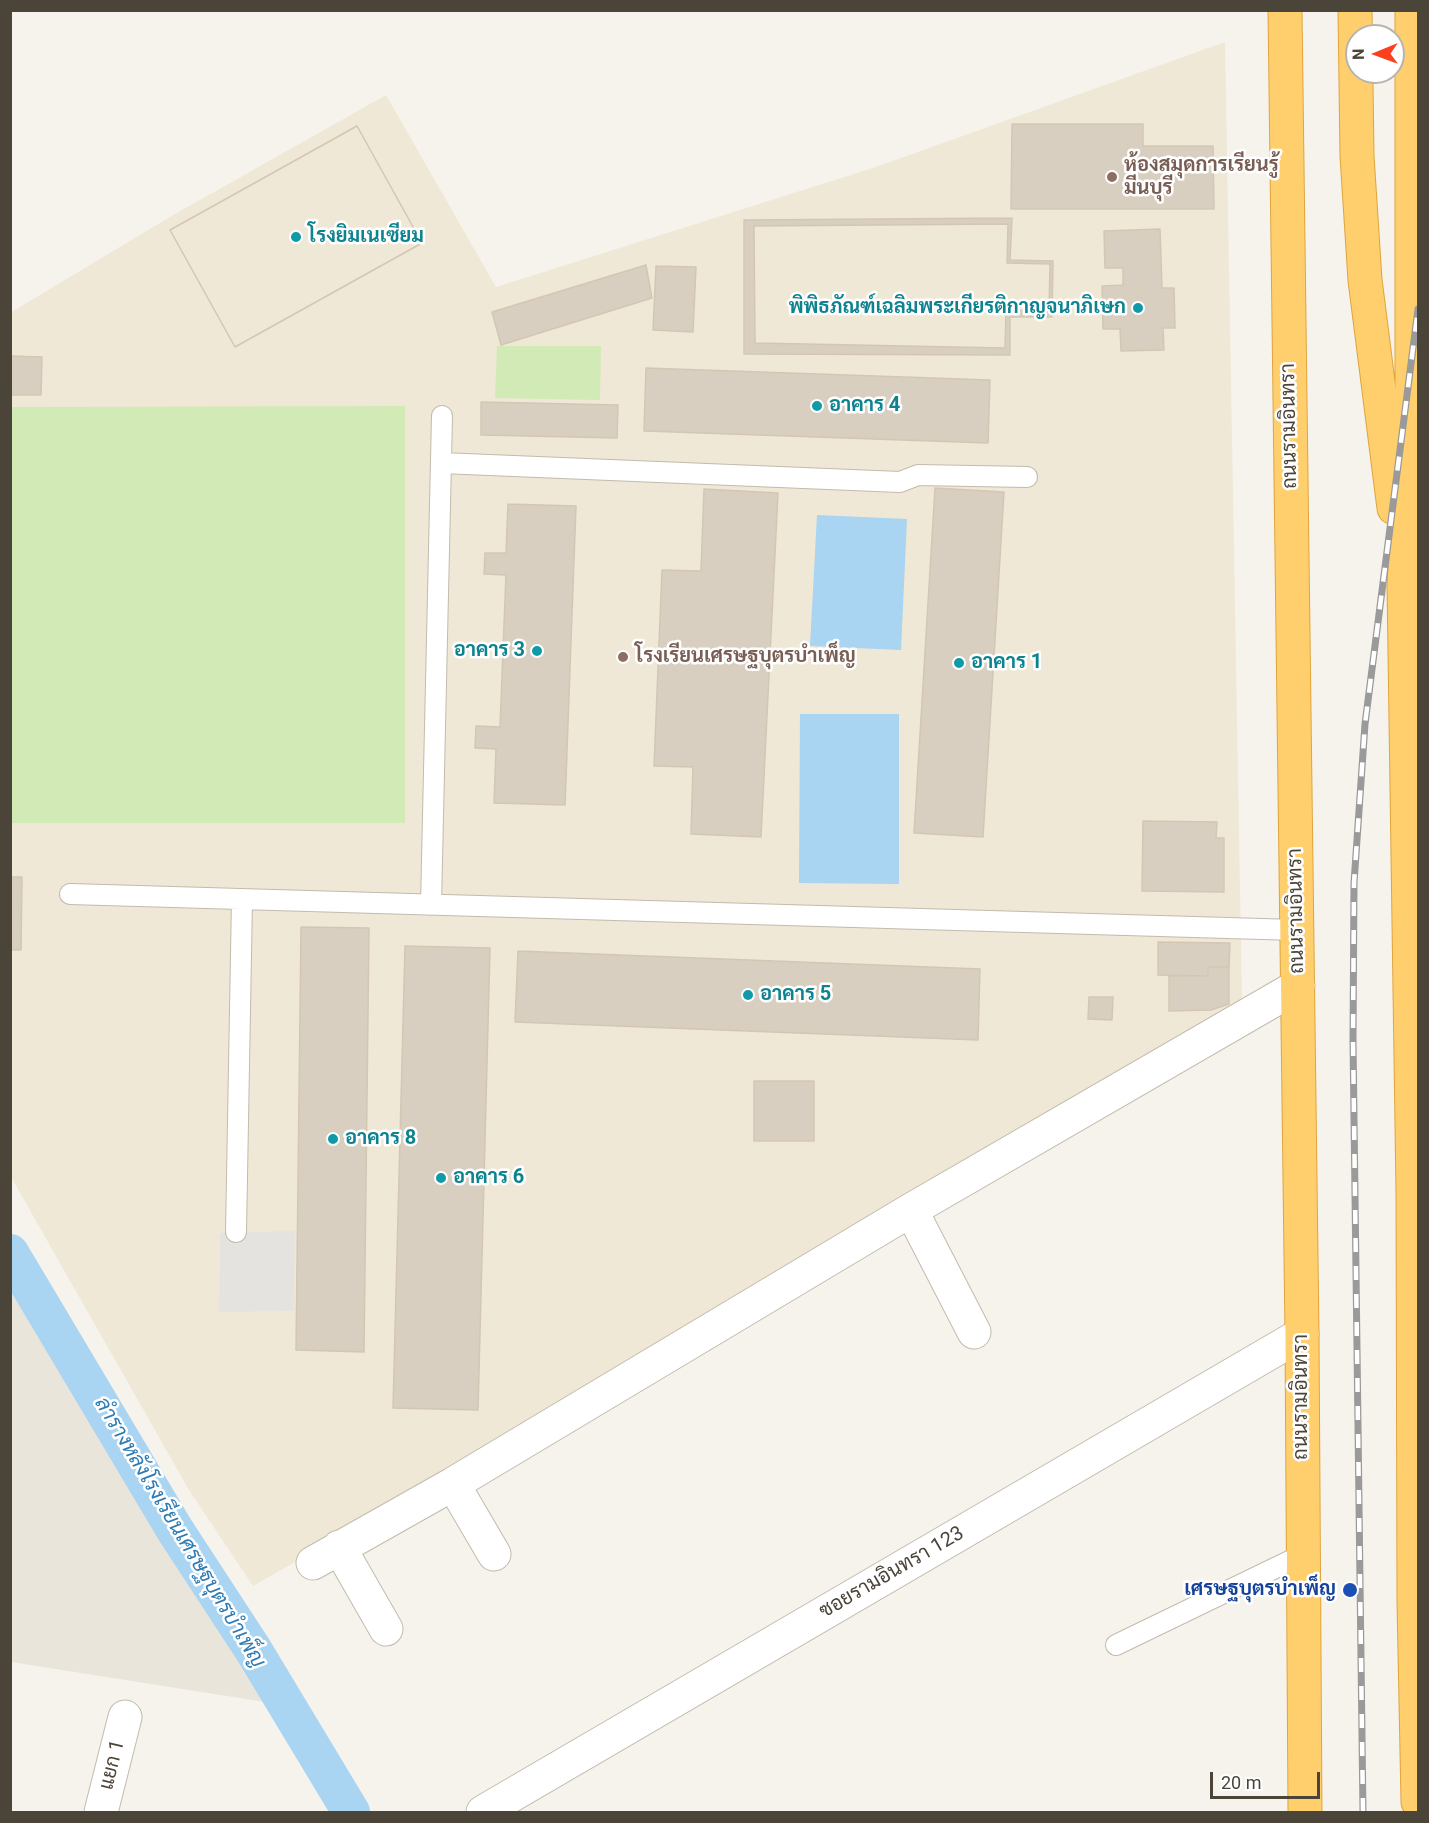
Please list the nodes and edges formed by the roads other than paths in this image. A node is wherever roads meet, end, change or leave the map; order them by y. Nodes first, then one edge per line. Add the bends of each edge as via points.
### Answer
1 (1285, 10) edge
2 (1355, 10) edge
3 (1412, 10) edge
4 (1416, 84) edge
5 (442, 416) dead end
6 (441, 463) junction
7 (1027, 477) dead end
8 (1412, 577) edge
9 (70, 894) dead end
10 (242, 899) junction
11 (431, 905) junction
12 (1296, 930) junction
13 (1298, 986) junction
14 (1416, 1192) edge
15 (911, 1210) junction
16 (236, 1232) dead end
17 (974, 1332) dead end
18 (1302, 1334) junction
19 (453, 1484) junction
20 (494, 1554) dead end
21 (1302, 1555) junction
22 (1416, 1600) edge
23 (386, 1629) dead end
24 (1116, 1645) dead end
25 (1417, 1666) edge
26 (125, 1717) dead end
27 (1419, 1802) edge
28 (102, 1812) edge
29 (483, 1812) edge
30 (1305, 1812) edge

1 - 12 highway, ถนนรามอินทรา
2 - 8 highway via 1356,156 1365,280
3 - 4 highway
4 - 8 highway
5 - 6 lane
6 - 7 lane via 900,482 918,475
6 - 11 lane
8 - 14 highway
9 - 10 lane
10 - 11 lane
10 - 16 lane
11 - 12 lane
12 - 13 highway, ถนนรามอินทรา
13 - 15 street
13 - 18 highway, ถนนรามอินทรา
14 - 22 highway
15 - 17 street
15 - 19 street
18 - 21 highway, ถนนรามอินทรา
18 - 29 street, ซอยรามอินทรา 123
19 - 20 street
19 - 23 street via 326,1555
21 - 24 lane
21 - 30 highway, ถนนรามอินทรา
22 - 25 highway
25 - 27 highway
26 - 28 street, แยก 1

